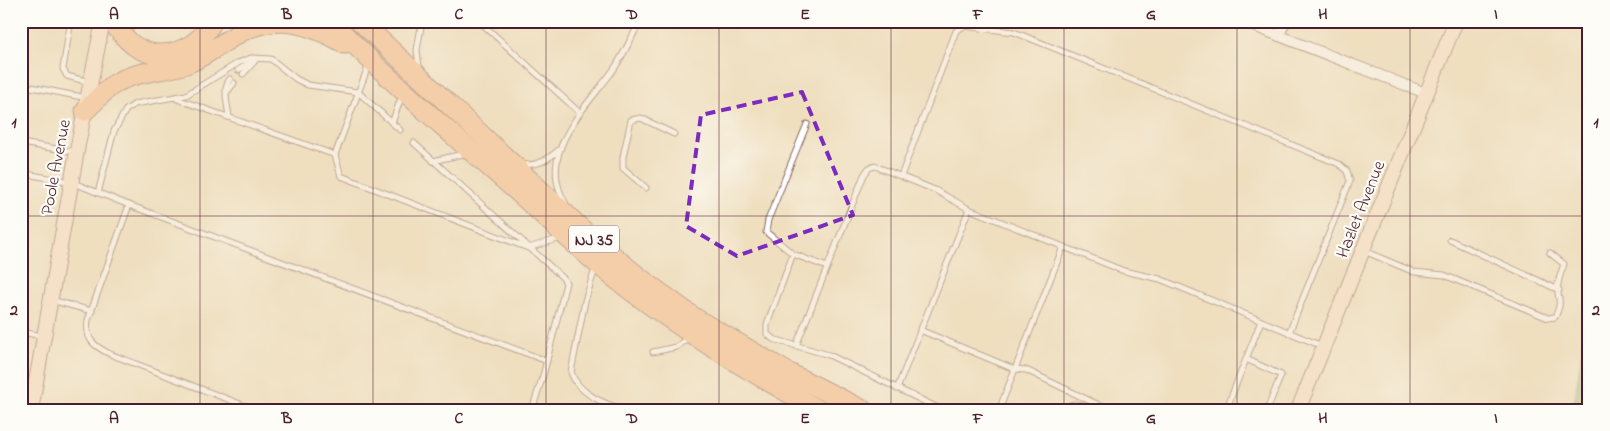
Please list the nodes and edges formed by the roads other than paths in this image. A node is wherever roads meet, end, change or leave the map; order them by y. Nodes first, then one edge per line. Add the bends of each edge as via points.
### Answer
1 (73, 21) edge
2 (103, 21) edge
3 (112, 21) edge
4 (213, 21) edge
5 (332, 21) edge
6 (360, 21) edge
7 (422, 21) edge
8 (479, 21) edge
9 (640, 21) edge
10 (1241, 21) edge
11 (1285, 21) edge
12 (1456, 21) edge
13 (1279, 36) junction
14 (258, 59) junction
15 (368, 59) junction
16 (238, 70) dead end
17 (243, 74) dead end
18 (232, 81) dead end
19 (90, 82) junction
20 (21, 85) edge
21 (431, 87) junction
22 (358, 92) junction
23 (403, 92) junction
24 (1428, 94) junction
25 (177, 98) junction
26 (86, 105) junction
27 (579, 112) junction
28 (229, 117) junction
29 (392, 123) junction
30 (807, 124) dead end
31 (400, 130) dead end
32 (674, 134) dead end
33 (21, 143) edge
34 (414, 143) dead end
35 (560, 149) junction
36 (77, 152) junction
37 (471, 152) junction
38 (335, 154) junction
39 (506, 158) junction
40 (433, 161) junction
41 (21, 173) edge
42 (901, 176) junction
43 (72, 182) junction
44 (646, 188) dead end
45 (98, 193) junction
46 (129, 205) junction
47 (969, 209) junction
48 (574, 232) junction
49 (1450, 240) dead end
50 (1063, 246) junction
51 (528, 248) junction
52 (1363, 251) junction
53 (1550, 253) dead end
54 (793, 254) junction
55 (597, 263) junction
56 (827, 267) junction
57 (1559, 290) junction
58 (50, 300) junction
59 (92, 311) junction
60 (1262, 321) junction
61 (920, 330) junction
62 (21, 332) edge
63 (1289, 333) junction
64 (692, 335) junction
65 (44, 336) junction
66 (796, 346) junction
67 (1324, 346) junction
68 (653, 352) dead end
69 (1246, 359) junction
70 (547, 362) junction
71 (1014, 369) junction
72 (897, 389) junction
73 (31, 410) edge
74 (256, 410) edge
75 (532, 410) edge
76 (626, 410) edge
77 (819, 410) edge
78 (863, 410) edge
79 (942, 410) edge
80 (999, 410) edge
81 (1062, 410) edge
82 (1092, 410) edge
83 (1109, 410) edge
84 (1226, 410) edge
85 (1267, 410) edge
86 (1298, 410) edge

1 - 19 lane via 63,70 67,76
2 - 19 street, Poole Avenue
3 - 4 highway via 144,52 164,54 200,39
5 - 15 highway, NJ 35
6 - 21 highway, NJ 35
7 - 21 lane via 417,59
8 - 27 lane
9 - 27 lane via 616,67
10 - 13 street
11 - 13 street
12 - 24 street, Hazlet Avenue
13 - 24 street
14 - 16 lane
14 - 17 lane
14 - 22 lane via 277,62 308,85
14 - 25 lane via 250,58 238,63
15 - 22 lane
15 - 23 highway, NJ 35
15 - 26 highway via 317,28 292,22 272,22 241,32 189,63 130,76
18 - 28 lane via 226,93
19 - 26 street, Poole Avenue
20 - 26 lane
21 - 39 highway, NJ 35
22 - 29 lane
22 - 38 lane
23 - 29 lane
23 - 37 highway, NJ 35
24 - 52 street, Hazlet Avenue
25 - 28 lane
25 - 45 lane via 150,100 126,110 114,131
26 - 36 street, Poole Avenue
27 - 35 lane
28 - 38 lane
29 - 31 lane
30 - 54 lane via 766,232
32 - 44 lane via 641,118 631,120 623,168
33 - 36 lane
34 - 40 lane
35 - 39 lane via 548,160 535,165 523,165
35 - 48 lane via 560,188
36 - 43 street, Poole Avenue
37 - 40 lane
37 - 48 highway, NJ 35
38 - 51 lane via 341,176
39 - 48 highway, NJ 35
40 - 51 lane
41 - 43 lane
42 - 47 lane
42 - 56 lane via 875,166 868,168
42 - 63 lane via 956,31 964,26 1014,32 1339,164 1347,171 1350,181
43 - 45 lane
43 - 58 street, Poole Avenue
45 - 46 lane
46 - 59 lane
46 - 70 lane
47 - 50 lane
47 - 61 lane
48 - 51 lane
48 - 55 highway, NJ 35
48 - 78 highway, NJ 35 via 695,318 790,373
49 - 57 lane
50 - 60 lane via 1124,271 1160,279
50 - 71 lane
51 - 70 lane via 566,283
52 - 57 lane via 1414,272 1444,275 1548,318 1555,317 1559,308
52 - 67 street, Hazlet Avenue
53 - 57 lane via 1564,264
54 - 56 lane
54 - 66 lane via 766,324 767,334 774,340
55 - 64 highway, NJ 35
55 - 76 lane via 585,301 571,372 577,383 599,401
56 - 66 lane
58 - 59 lane
58 - 65 street, Poole Avenue
59 - 74 lane via 88,337 99,349
60 - 63 lane
60 - 69 lane
61 - 71 lane
61 - 72 lane
62 - 65 lane
63 - 67 lane
64 - 68 lane via 676,347
64 - 77 highway, NJ 35
65 - 73 street, Poole Avenue
66 - 72 lane via 828,356
67 - 86 street, Hazlet Avenue
69 - 84 lane
69 - 85 lane via 1281,375
70 - 75 lane
71 - 80 lane
71 - 83 lane via 1026,370
72 - 79 lane
81 - 82 lane via 1069,403 1078,403

